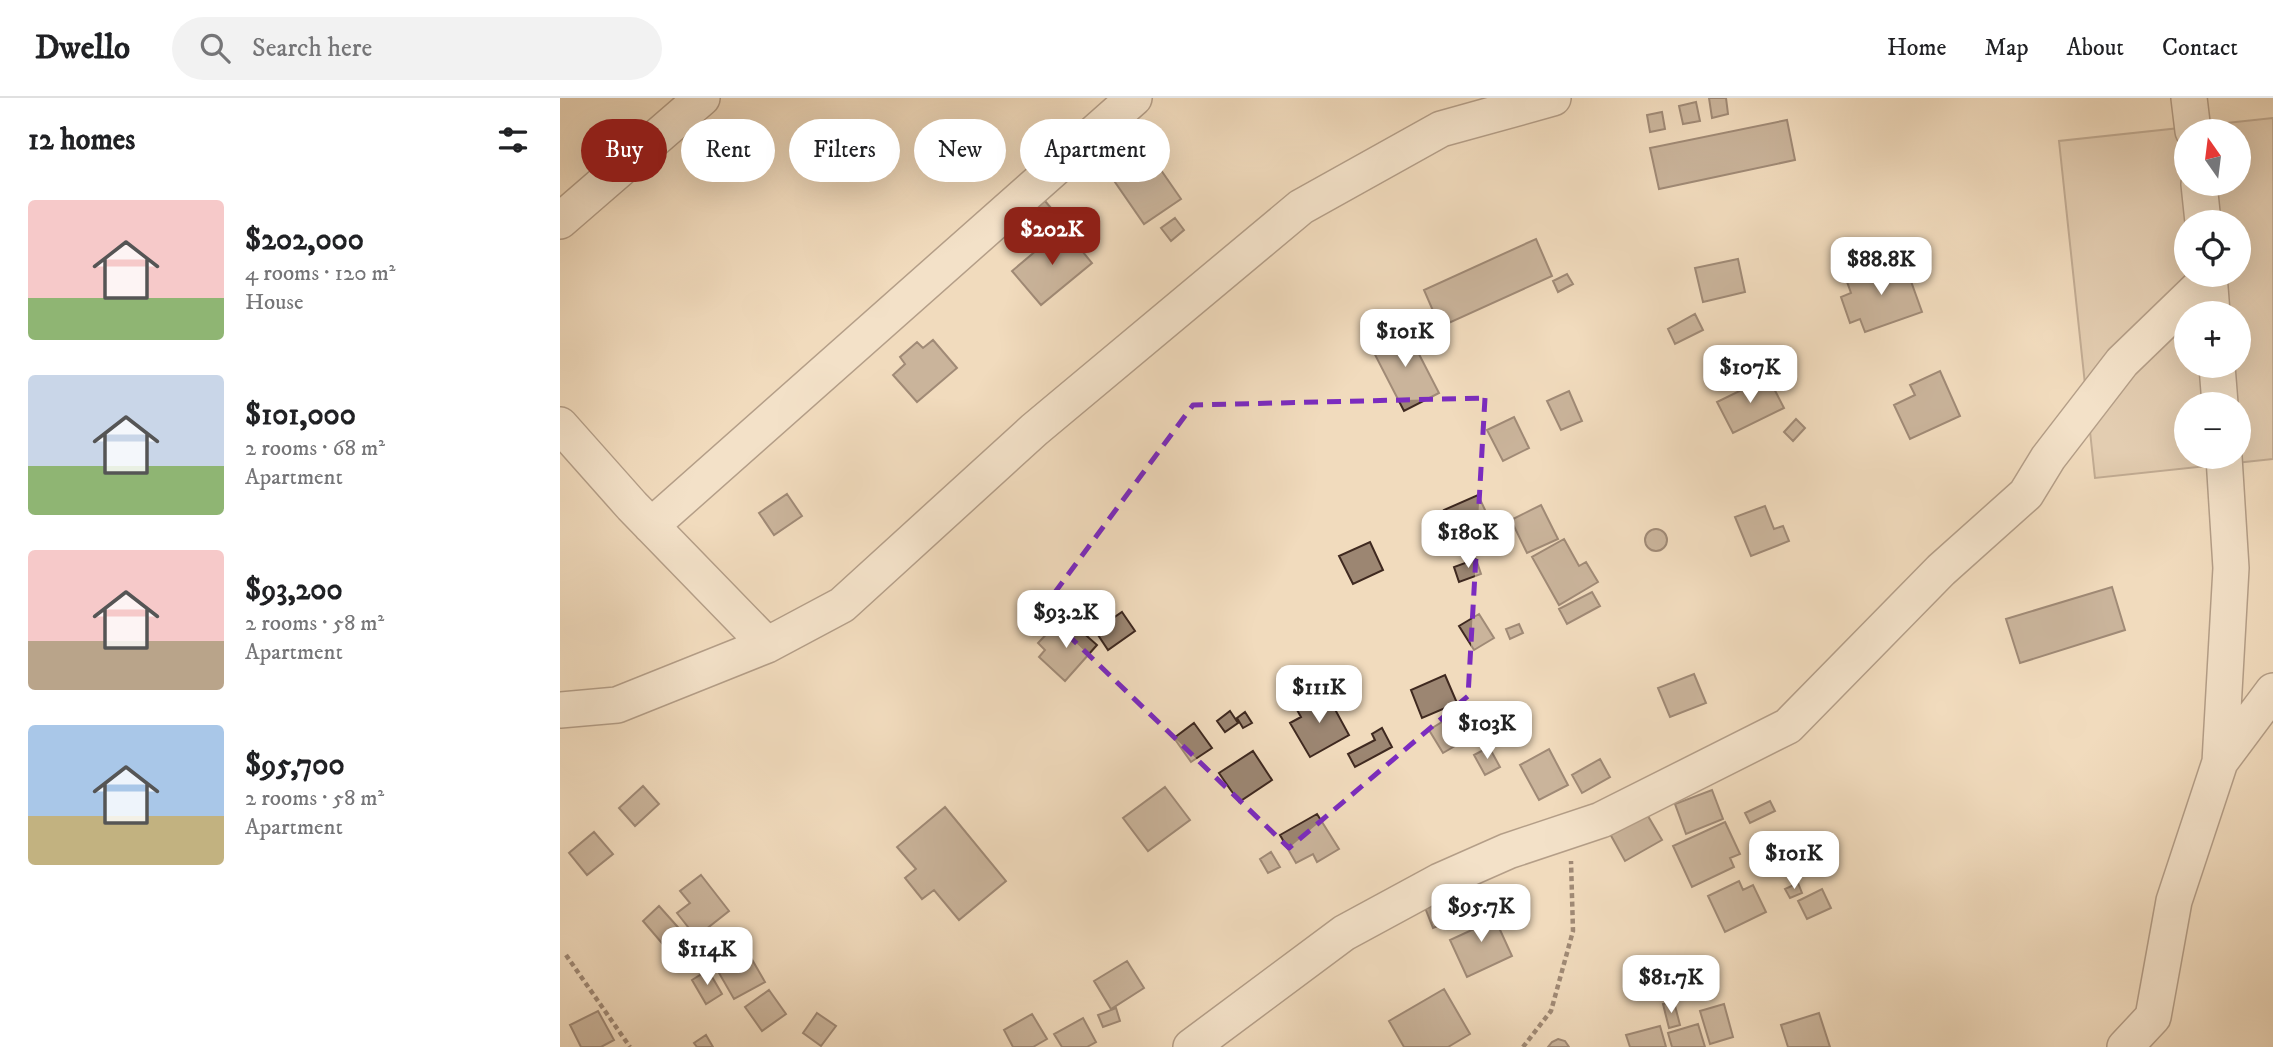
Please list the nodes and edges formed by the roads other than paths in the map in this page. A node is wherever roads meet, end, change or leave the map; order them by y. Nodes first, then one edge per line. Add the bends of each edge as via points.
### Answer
1 (702, 98) edge
2 (1134, 98) edge
3 (1553, 98) edge
4 (2189, 98) edge
5 (2192, 119) edge
6 (560, 221) edge
7 (2198, 287) edge
8 (560, 425) edge
9 (2225, 469) edge
10 (651, 526) junction
11 (766, 645) junction
12 (2273, 691) edge
13 (560, 710) edge
14 (2220, 762) junction
15 (2153, 1032) edge
16 (1191, 1047) edge
17 (2125, 1047) edge

1 - 6 street
2 - 10 street
3 - 11 street via 1441,129 1301,207 1034,430 842,605
4 - 5 street
7 - 16 street via 2122,362 2026,494 1941,570 1788,726 1601,820 1508,851 1440,881 1344,933
8 - 10 street
9 - 14 street via 2231,568
10 - 11 street
11 - 13 street via 617,705
12 - 14 street
14 - 15 street via 2174,901
15 - 17 street

